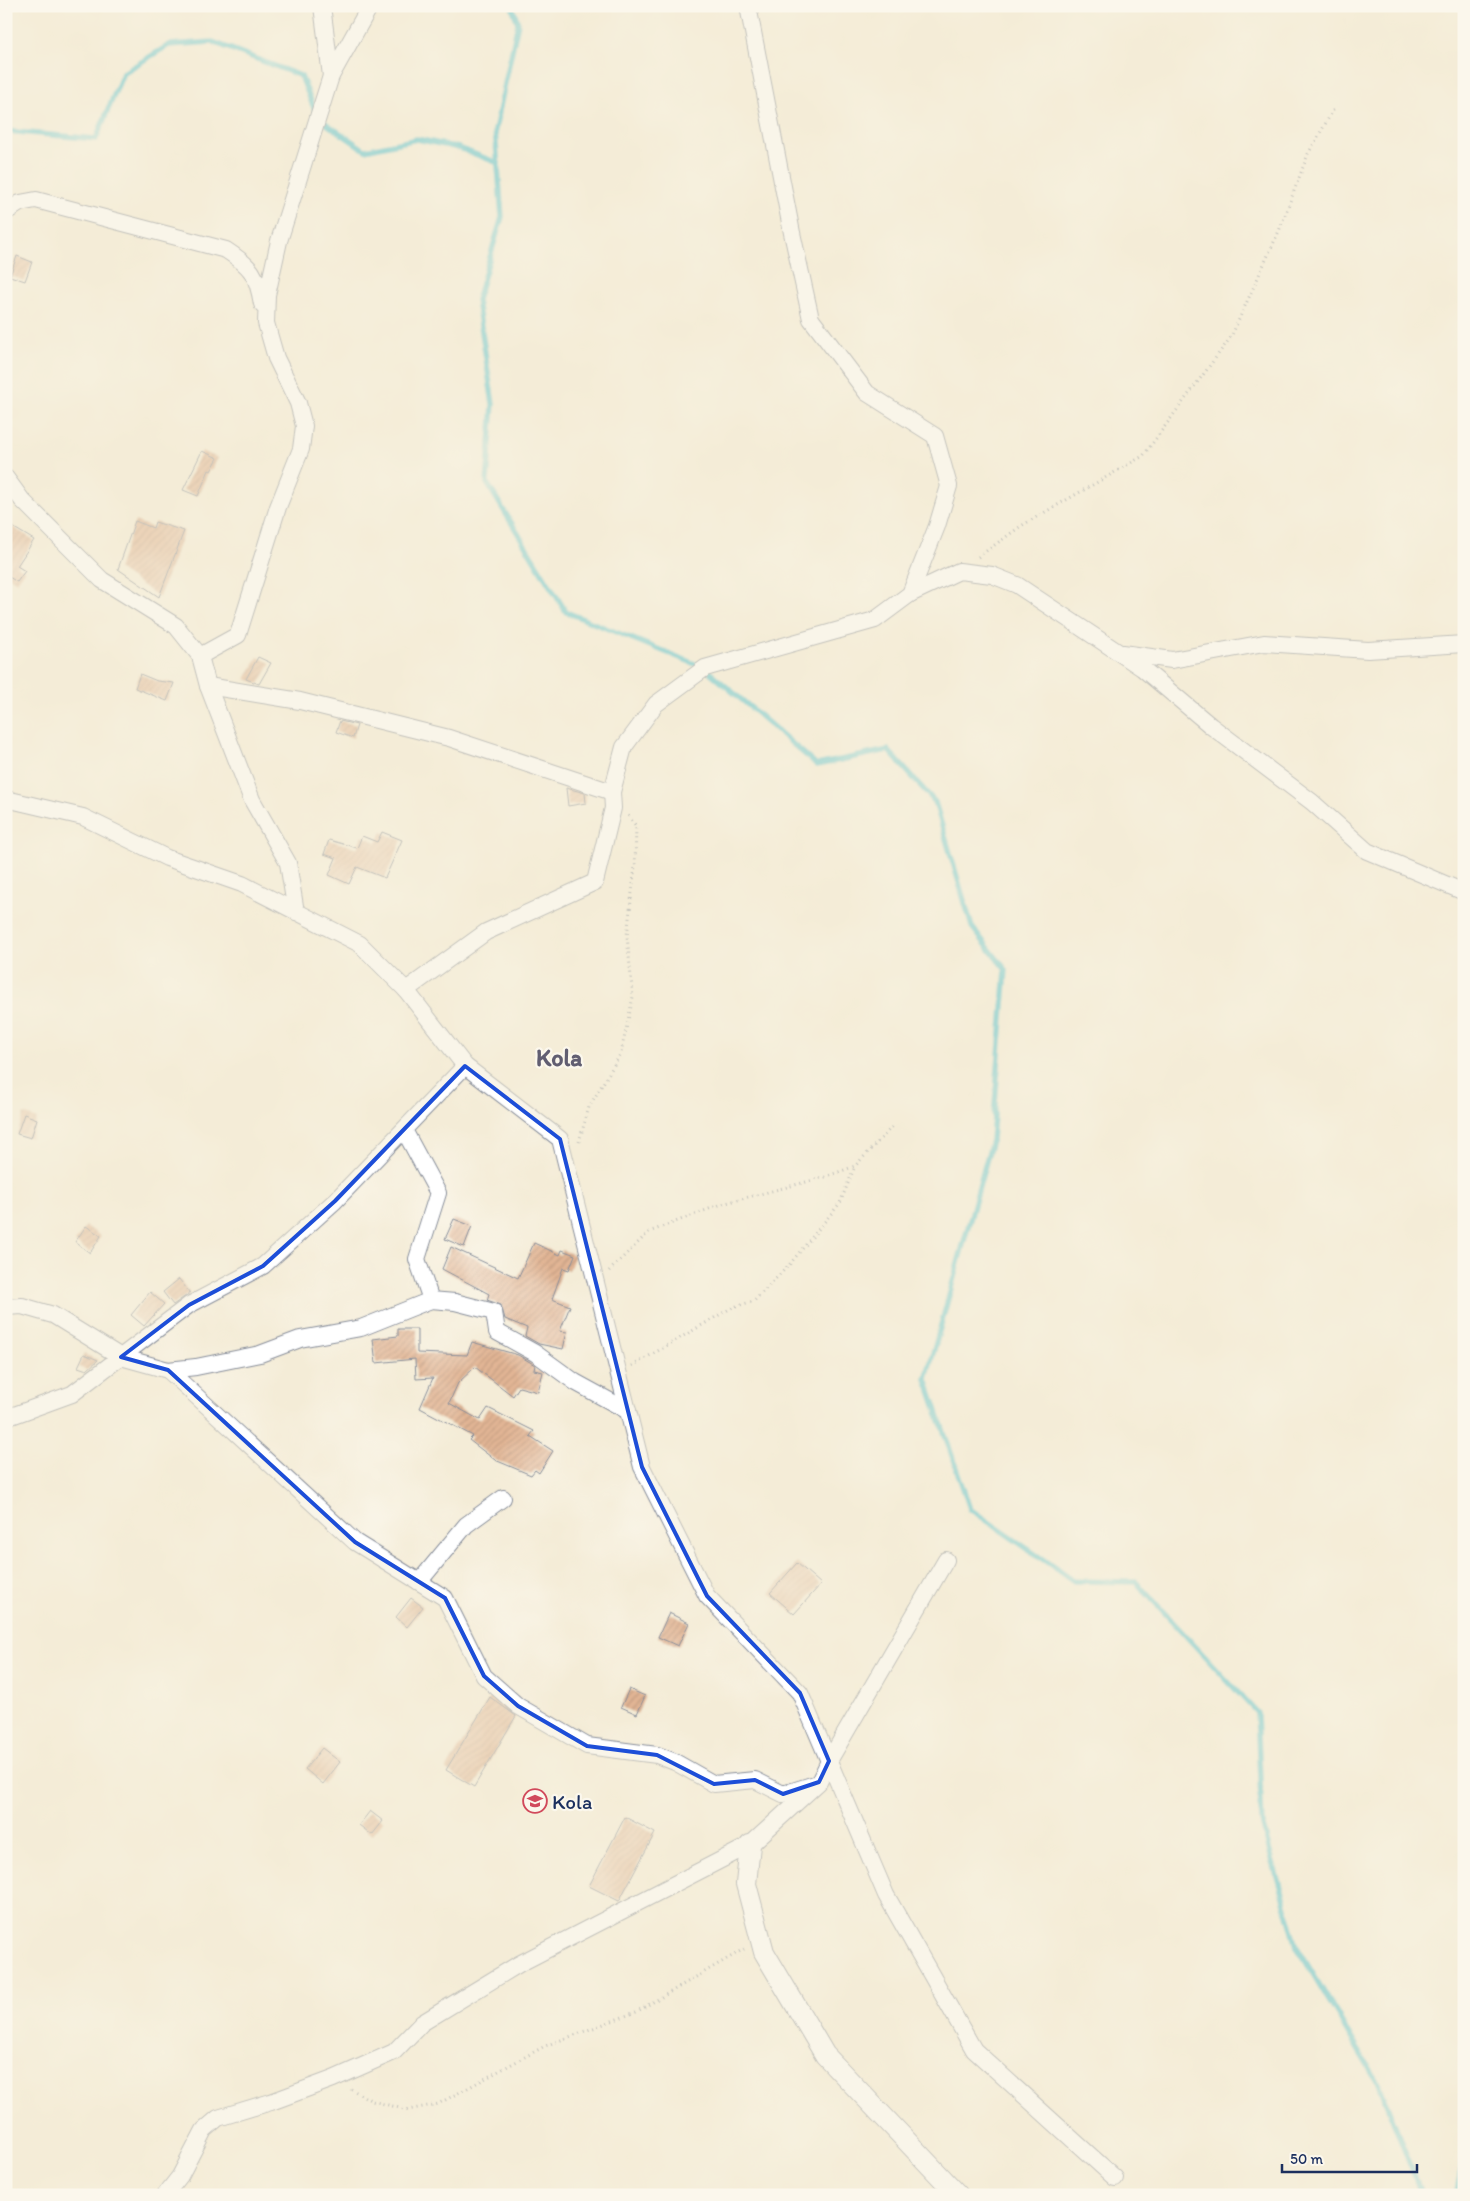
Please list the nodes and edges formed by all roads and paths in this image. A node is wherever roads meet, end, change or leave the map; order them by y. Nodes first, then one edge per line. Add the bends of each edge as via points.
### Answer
1 (322, 6) edge
2 (370, 6) edge
3 (748, 6) edge
4 (331, 76) junction
5 (1335, 107) dead end
6 (6, 212) edge
7 (266, 323) junction
8 (6, 478) edge
9 (959, 571) junction
10 (910, 594) junction
11 (1464, 644) edge
12 (1117, 652) junction
13 (200, 656) junction
14 (208, 686) junction
15 (612, 792) junction
16 (6, 799) edge
17 (1464, 892) edge
18 (296, 912) junction
19 (406, 990) junction
20 (465, 1066) junction
21 (892, 1127) dead end
22 (404, 1130) junction
23 (855, 1166) junction
24 (569, 1176) junction
25 (596, 1284) junction
26 (431, 1300) junction
27 (6, 1307) edge
28 (121, 1357) junction
29 (168, 1370) junction
30 (619, 1374) junction
31 (628, 1411) junction
32 (6, 1418) edge
33 (503, 1498) dead end
34 (946, 1560) dead end
35 (419, 1582) junction
36 (829, 1760) junction
37 (819, 1782) junction
38 (750, 1845) junction
39 (761, 1940) junction
40 (333, 2079) junction
41 (1115, 2178) dead end
42 (165, 2195) edge
43 (958, 2195) edge

1 - 4 street
2 - 4 street
3 - 10 street via 811,319 867,393 935,436 949,486
4 - 7 street via 279,241 267,295
5 - 9 path via 1308,154 1279,230 1231,337 1143,456 1021,526
6 - 7 street via 20,203 36,200 226,250 246,263 258,282
7 - 13 street via 276,358 298,403 304,426 300,449 278,507 238,635
8 - 13 street via 22,500 102,580 176,626
9 - 10 street
9 - 12 street via 992,575 1017,585
10 - 15 street via 875,620 705,668 656,704 624,747
11 - 12 street via 1368,650 1264,644 1172,660
12 - 17 street via 1142,668 1211,726 1312,802 1367,851
13 - 14 street
14 - 15 street via 300,701 449,738
14 - 18 street via 252,800 288,863
15 - 19 street via 613,808 595,882 486,932
15 - 24 path via 636,826 627,936 633,996 621,1053 589,1107
16 - 18 street via 83,817 167,858 242,884
18 - 19 street via 360,944
19 - 20 street
20 - 22 street
20 - 24 street via 560,1139
21 - 23 path
22 - 26 street via 438,1193 417,1259
22 - 28 street via 335,1201 263,1266 189,1305
23 - 25 path via 722,1204 648,1232
23 - 30 path via 840,1203 789,1265 754,1301 733,1307
24 - 25 street
25 - 30 street
26 - 29 street via 362,1328 300,1339 260,1354
26 - 31 street via 455,1302 494,1312 496,1332 535,1352 574,1382
27 - 28 street via 22,1306 53,1315
28 - 29 street
28 - 32 street via 72,1394
29 - 35 street via 355,1542
30 - 31 street
31 - 36 street via 642,1467 707,1596 800,1693
33 - 35 street via 466,1525
34 - 36 street
35 - 37 street via 445,1598 484,1676 518,1706 587,1746 657,1755 714,1784 755,1780 783,1794
36 - 37 street
36 - 41 street via 886,1895 974,2050
37 - 38 street
38 - 39 street via 746,1884
38 - 40 street via 518,1964 422,2022 394,2052
39 - 40 path via 636,2012 545,2046 438,2104 408,2110 389,2106 372,2101
39 - 43 street via 764,1952 825,2055
40 - 42 street via 218,2118 204,2130 180,2176

